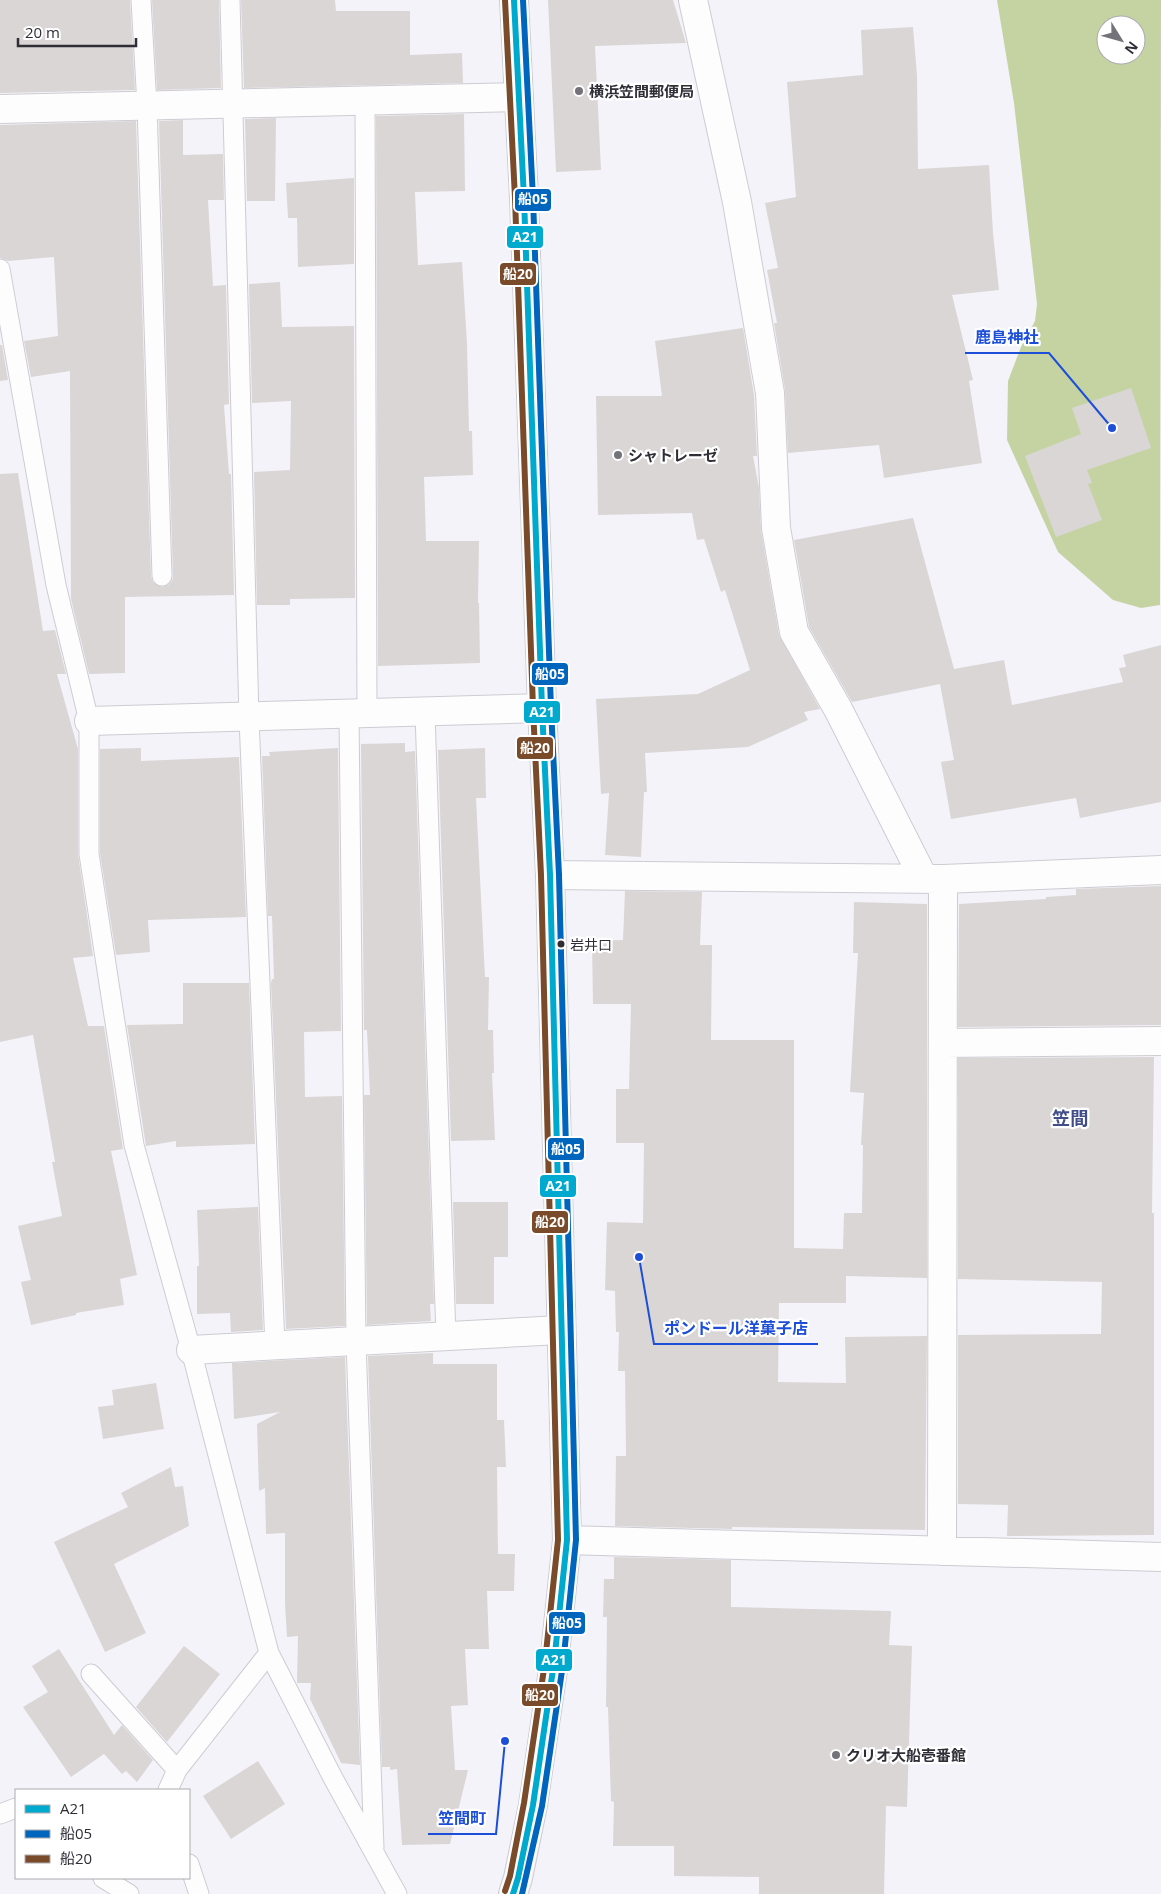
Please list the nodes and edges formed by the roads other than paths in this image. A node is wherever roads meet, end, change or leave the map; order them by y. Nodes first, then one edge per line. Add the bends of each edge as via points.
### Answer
1 (142, 0) edge
2 (230, 0) edge
3 (514, 0) edge
4 (693, 0) edge
5 (520, 97) junction
6 (365, 101) junction
7 (234, 104) junction
8 (147, 106) junction
9 (0, 109) edge
10 (0, 269) edge
11 (162, 576) dead end
12 (542, 708) junction
13 (425, 713) junction
14 (358, 715) junction
15 (249, 718) junction
16 (89, 722) junction
17 (1161, 870) edge
18 (550, 875) junction
19 (933, 879) junction
20 (1161, 1041) edge
21 (943, 1043) junction
22 (560, 1330) junction
23 (446, 1337) junction
24 (356, 1342) junction
25 (276, 1346) junction
26 (190, 1350) junction
27 (567, 1540) junction
28 (942, 1551) junction
29 (1161, 1557) edge
30 (269, 1653) junction
31 (91, 1674) dead end
32 (176, 1770) junction
33 (168, 1789) edge
34 (15, 1808) edge
35 (0, 1814) edge
36 (374, 1851) junction
37 (190, 1867) edge
38 (105, 1879) edge
39 (129, 1894) edge
40 (199, 1894) edge
41 (396, 1894) edge
42 (513, 1894) edge

1 - 8 lane
2 - 7 lane
3 - 5 main road
4 - 19 street via 737,202 768,377 776,528 794,632
5 - 6 street
5 - 12 main road
6 - 7 street
6 - 14 lane
7 - 8 street
7 - 15 lane
8 - 9 street
8 - 11 lane
10 - 16 lane via 56,585
12 - 13 street
12 - 18 main road
13 - 14 street
13 - 23 lane
14 - 15 street
14 - 24 lane
15 - 16 street
15 - 25 lane
16 - 26 lane via 89,854 134,1145
17 - 19 street
18 - 19 street
18 - 22 main road
19 - 21 street
20 - 21 street
21 - 28 street
22 - 23 street
22 - 27 main road
23 - 24 street
24 - 25 street
24 - 36 lane
25 - 26 street
26 - 30 lane
27 - 28 street
27 - 42 main road via 554,1663 533,1804
28 - 29 street
30 - 32 lane
30 - 36 lane
31 - 32 lane
32 - 33 lane
34 - 35 lane
36 - 41 lane
37 - 40 lane
38 - 39 lane

